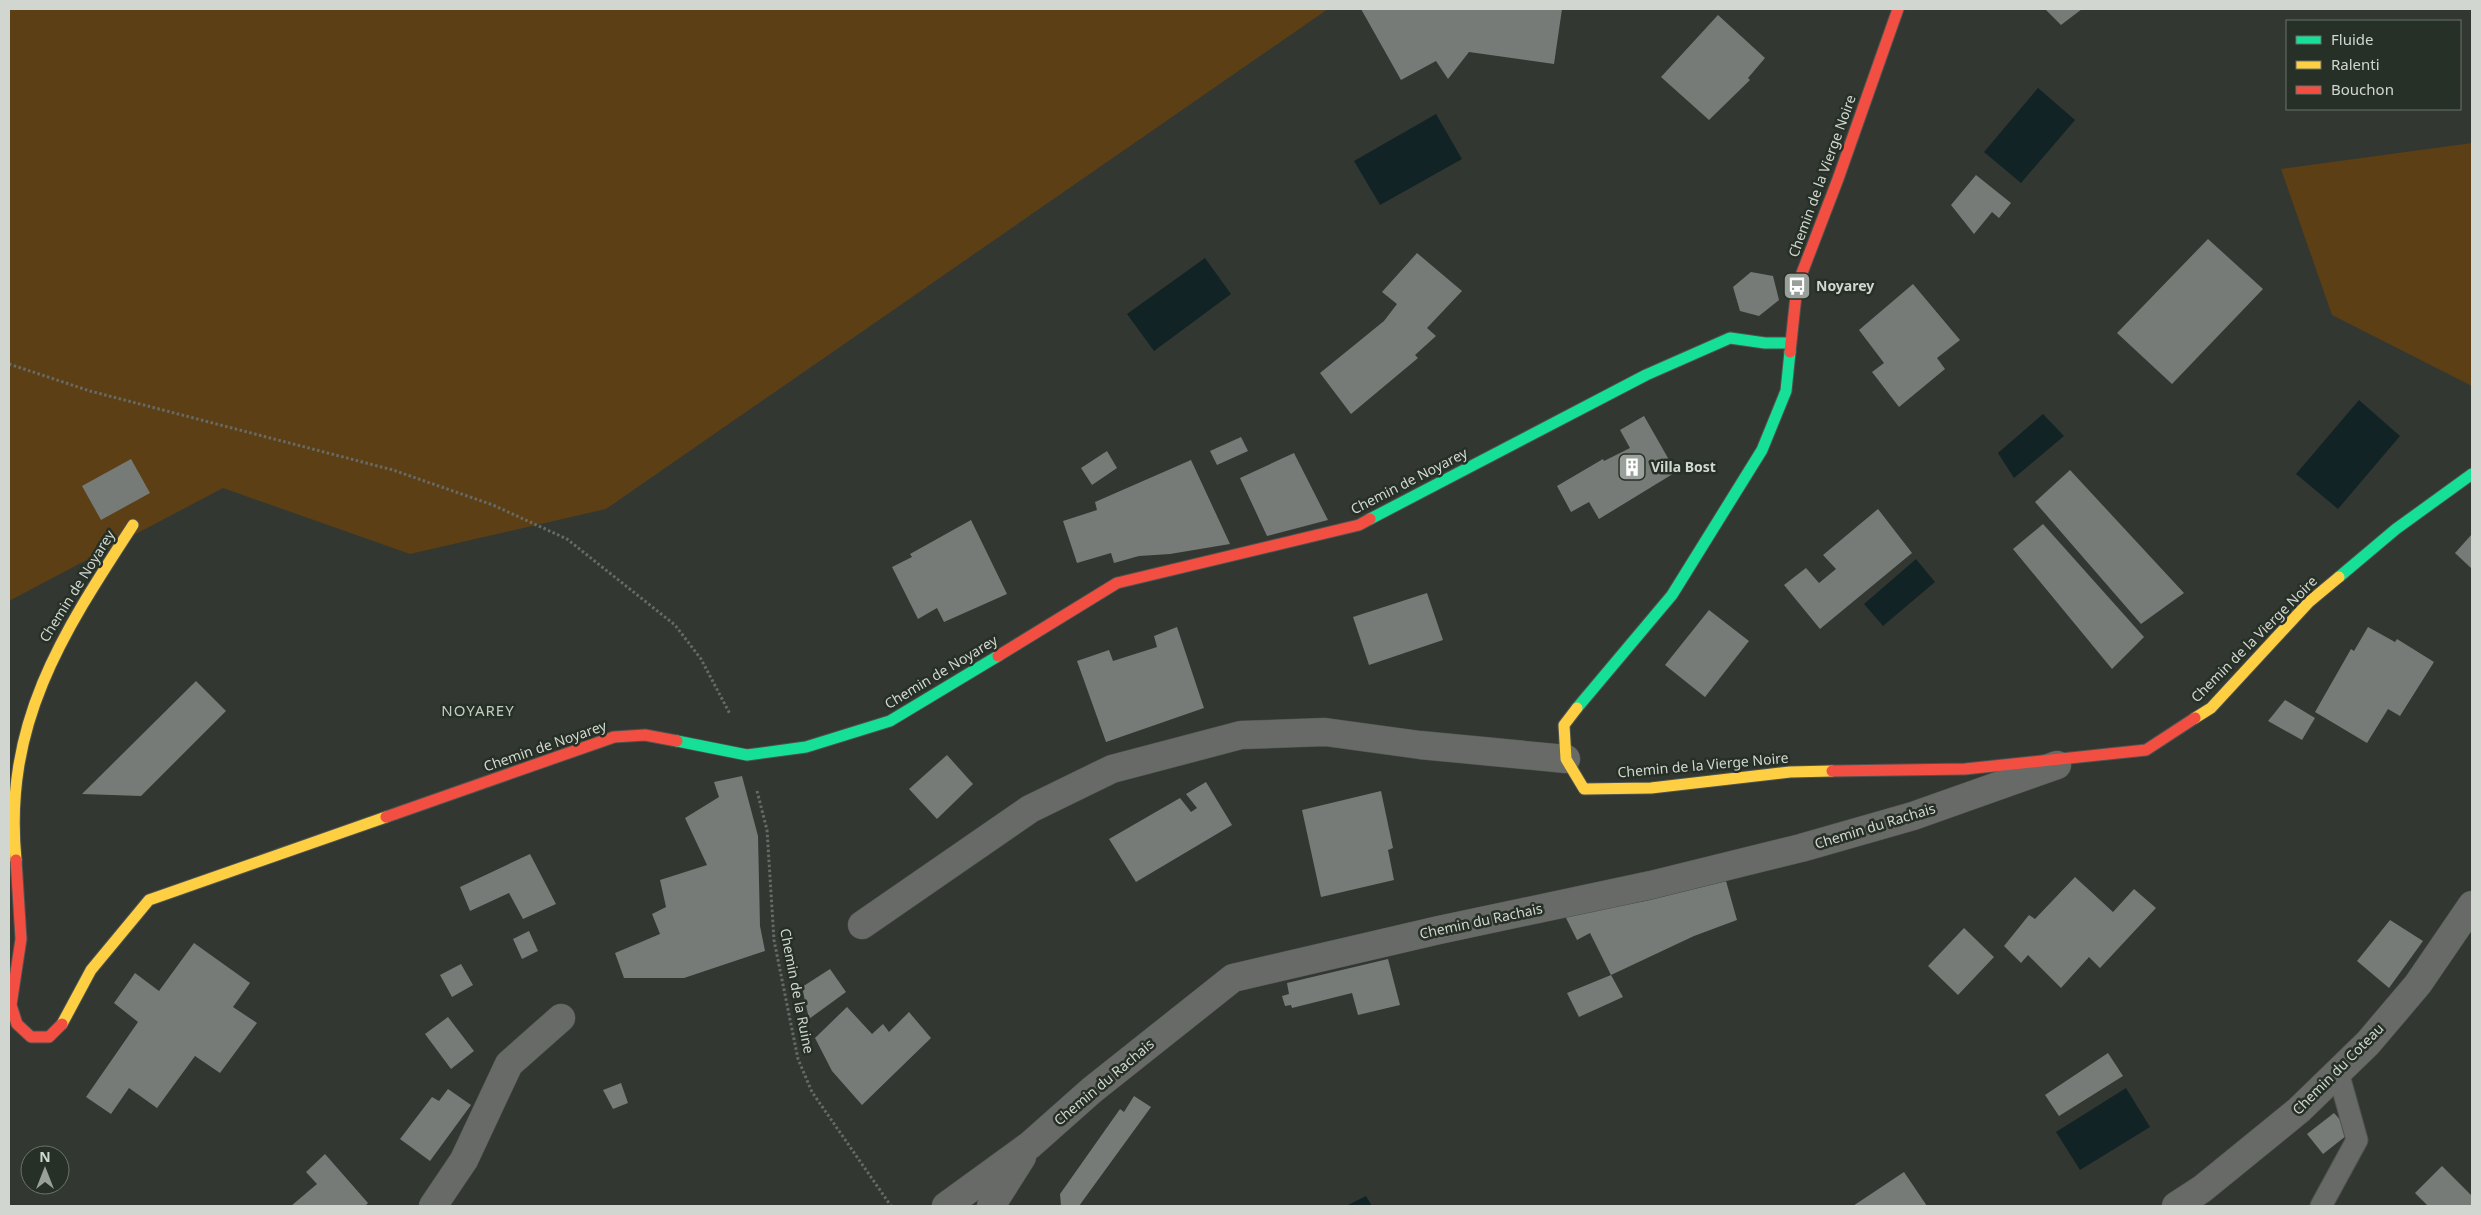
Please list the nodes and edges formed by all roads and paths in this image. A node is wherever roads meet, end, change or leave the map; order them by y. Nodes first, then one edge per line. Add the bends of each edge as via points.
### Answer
1 (1898, 9) edge
2 (1790, 343) junction
3 (9, 364) edge
4 (2472, 474) edge
5 (133, 525) dead end
6 (747, 754) junction
7 (2080, 757) junction
8 (1566, 759) junction
9 (2472, 906) edge
10 (862, 925) dead end
11 (561, 1018) dead end
12 (2338, 1072) junction
13 (1030, 1145) junction
14 (432, 1206) edge
15 (891, 1206) edge
16 (946, 1206) edge
17 (991, 1206) edge
18 (2176, 1206) edge
19 (2320, 1206) edge

1 - 2 street, Chemin de la Vierge Noire via 1797,286
2 - 6 street, Chemin de Noyarey via 1730,338 1646,375 1359,525 1117,583 890,721 806,747
2 - 8 street, Chemin de la Vierge Noire via 1786,391 1762,450 1672,595 1564,725
3 - 6 path, Chemin de la Ruine via 90,391 393,470 493,505 567,539 674,624 701,659 725,701
4 - 7 street, Chemin de la Vierge Noire via 2396,529 2309,602 2211,708 2146,750
5 - 6 street, Chemin de Noyarey via 55,649 24,731 14,802 21,940 13,976 12,1007 16,1024 31,1036 49,1036 64,1023 91,970 149,900 614,737 645,735
6 - 15 path, Chemin de la Ruine via 767,830 774,940 798,1059 812,1092
7 - 8 street, Chemin de la Vierge Noire via 1965,770 1790,772 1651,788 1584,789
7 - 13 street, Chemin du Rachais via 1913,816 1801,848 1233,978 1092,1090
8 - 10 street via 1325,732 1241,735 1112,770 1030,808
9 - 12 street, Chemin du Coteau via 2418,984 2368,1043
11 - 14 street via 509,1064 464,1160
12 - 18 street, Chemin du Coteau via 2299,1110 2202,1189
12 - 19 lane via 2357,1140
13 - 16 street, Chemin du Rachais
13 - 17 street

